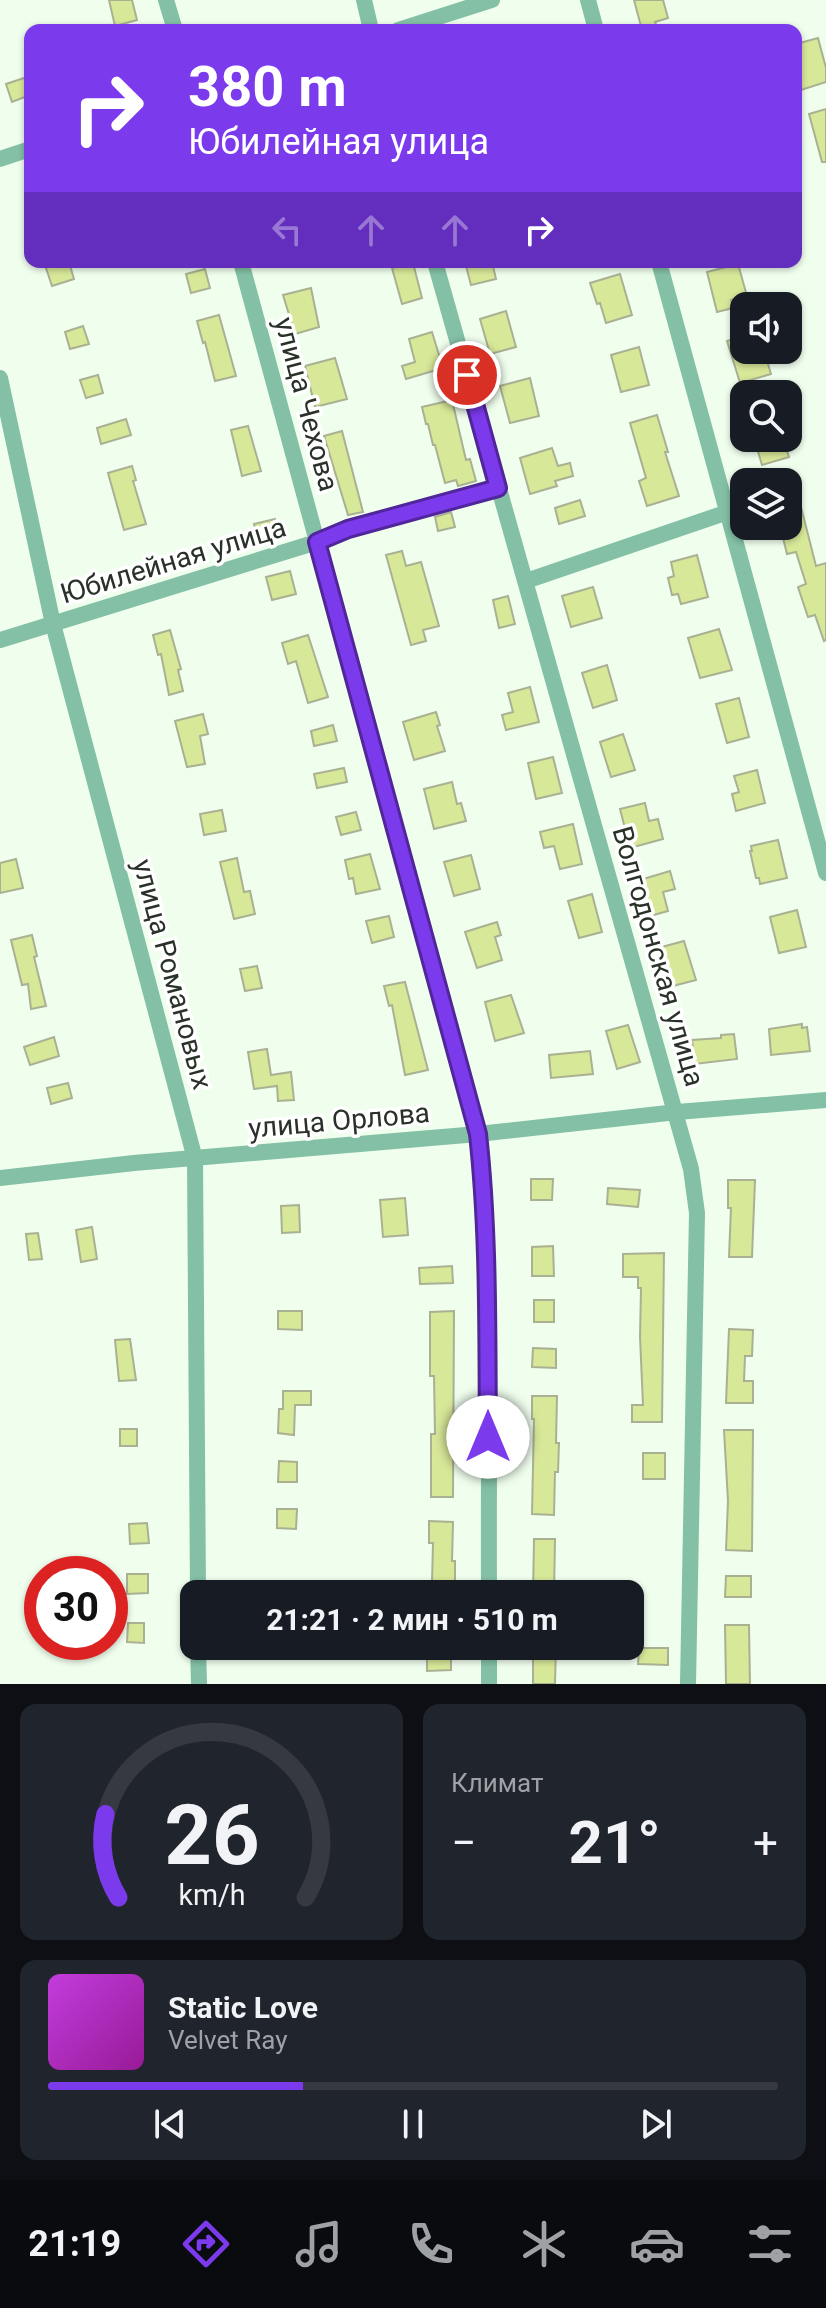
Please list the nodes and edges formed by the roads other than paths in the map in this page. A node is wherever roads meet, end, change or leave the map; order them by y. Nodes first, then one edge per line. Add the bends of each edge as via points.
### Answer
1 (166, 0) edge
2 (364, 0) edge
3 (492, 0) edge
4 (588, 0) edge
5 (173, 24) edge
6 (370, 24) edge
7 (417, 24) edge
8 (594, 24) edge
9 (24, 151) edge
10 (0, 159) edge
11 (243, 268) edge
12 (437, 268) edge
13 (661, 268) edge
14 (0, 378) edge
15 (498, 488) junction
16 (728, 512) junction
17 (317, 542) junction
18 (526, 581) junction
19 (53, 624) junction
20 (0, 640) edge
21 (826, 873) edge
22 (826, 1100) edge
23 (677, 1112) junction
24 (478, 1134) junction
25 (195, 1159) junction
26 (0, 1178) edge
27 (198, 1580) edge
28 (489, 1580) edge
29 (198, 1660) edge
30 (489, 1660) edge
31 (199, 1684) edge
32 (489, 1684) edge
33 (688, 1684) edge

1 - 5 street
2 - 6 street
3 - 7 street
4 - 8 street
9 - 10 street
11 - 17 street, улица Чехова
12 - 15 street, Волгодонская улица
13 - 16 street
14 - 19 street, улица Романовых
15 - 17 street, Юбилейная улица
15 - 18 street, Волгодонская улица
16 - 18 street
16 - 21 street
17 - 19 street, Юбилейная улица
17 - 24 street, улица Чехова
18 - 23 street, Волгодонская улица
19 - 20 street, Юбилейная улица
19 - 25 street, улица Романовых
22 - 23 street, улица Орлова
23 - 24 street, улица Орлова
23 - 33 street, Волгодонская улица via 697,1213
24 - 25 street, улица Орлова
24 - 28 street, улица Чехова via 487,1279
25 - 26 street, улица Орлова
25 - 27 street, улица Романовых
29 - 31 street
30 - 32 street

